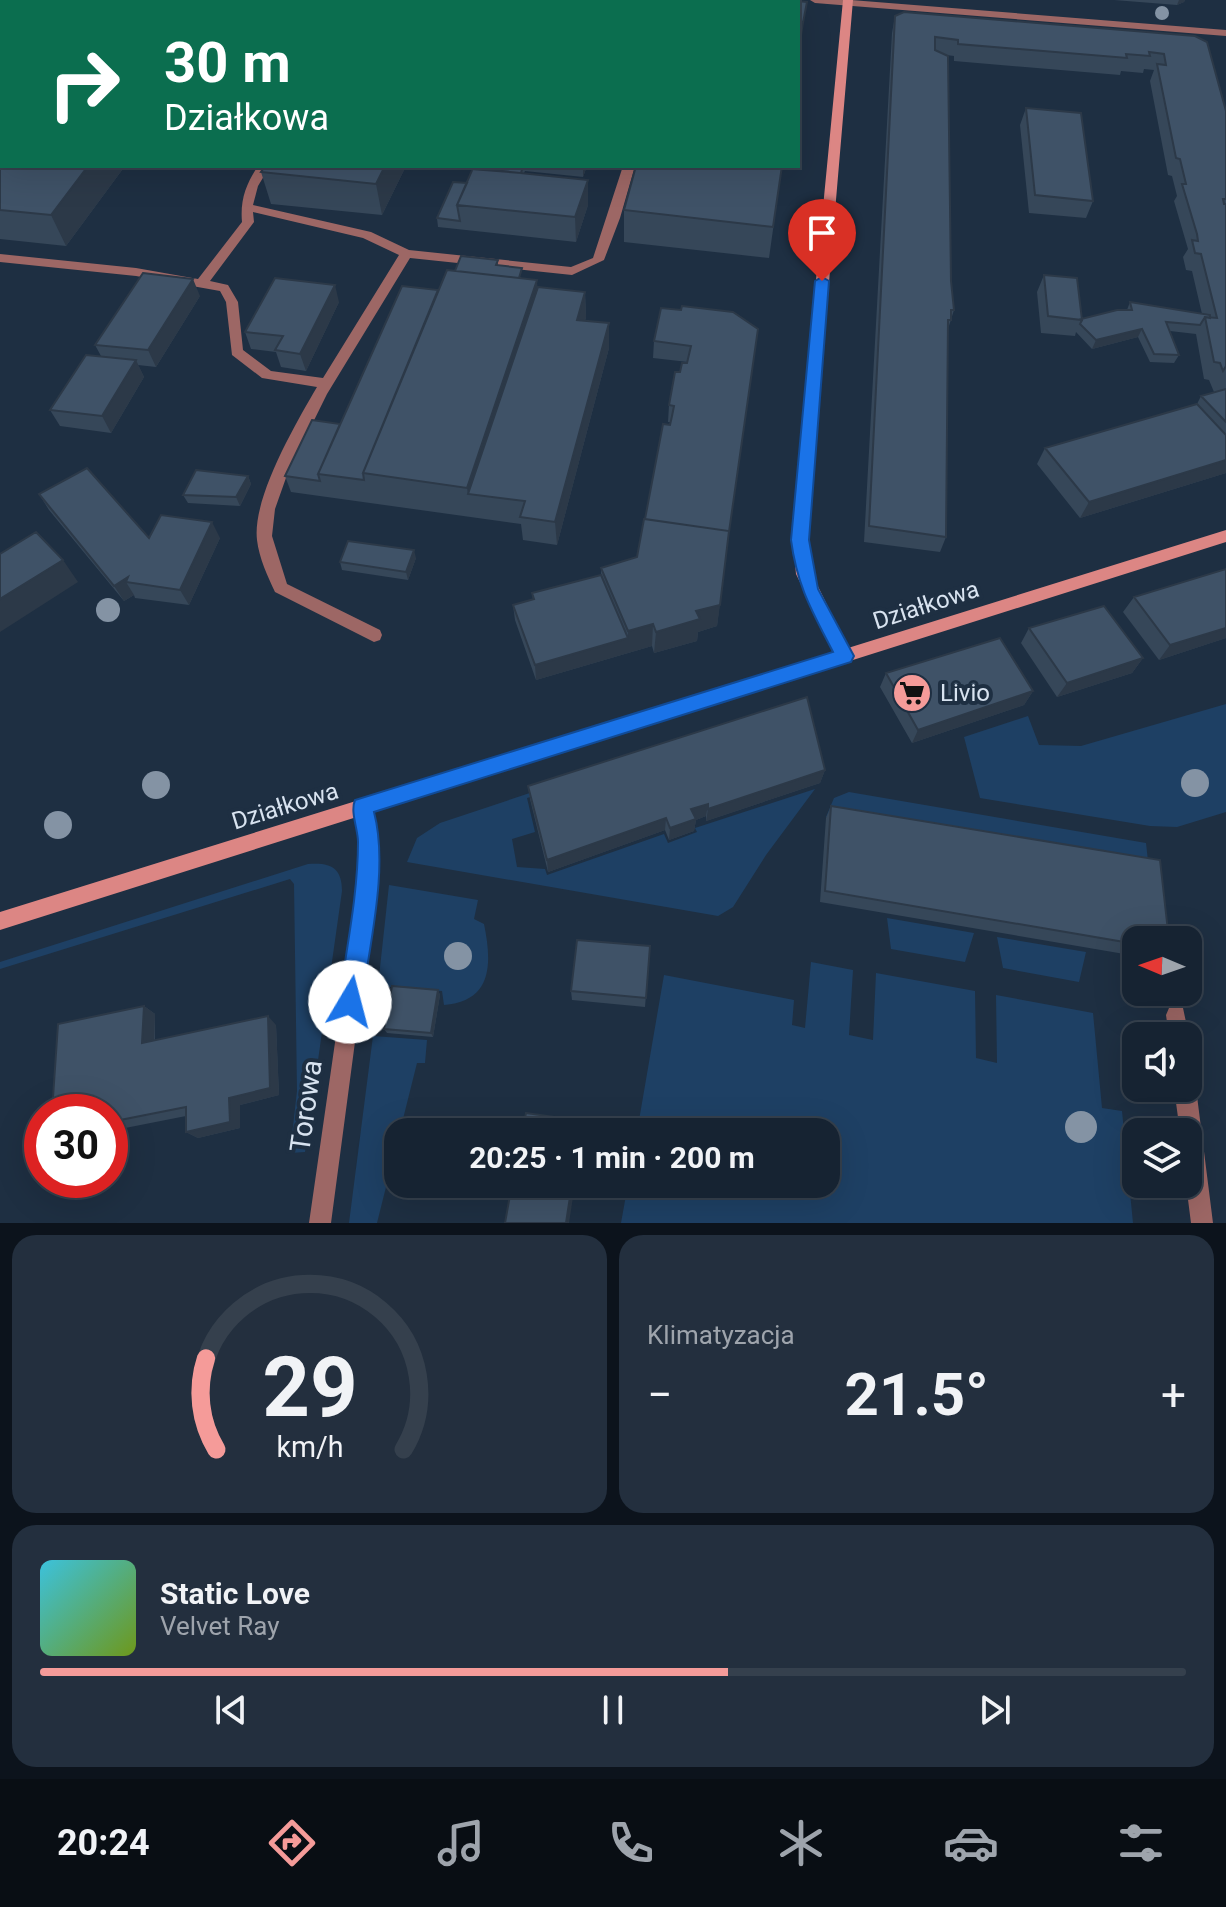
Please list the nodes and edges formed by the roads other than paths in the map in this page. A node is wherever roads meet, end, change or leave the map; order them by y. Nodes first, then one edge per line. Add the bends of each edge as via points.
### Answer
1 (815, 0) edge
2 (848, 1) edge
3 (1226, 33) edge
4 (263, 168) edge
5 (628, 168) edge
6 (246, 207) junction
7 (406, 254) junction
8 (0, 258) edge
9 (202, 283) junction
10 (328, 384) junction
11 (1226, 536) edge
12 (374, 635) dead end
13 (844, 656) junction
14 (362, 807) junction
15 (0, 921) edge
16 (1176, 1015) dead end
17 (1177, 1022) edge
18 (1187, 1102) edge
19 (320, 1223) edge
20 (1202, 1223) edge

1 - 2 street
2 - 3 street
2 - 13 street via 800,529 807,582
4 - 6 street via 250,187
5 - 7 street via 598,260 572,271
6 - 7 street via 367,235
6 - 9 street via 248,222
7 - 10 street
8 - 9 street
9 - 10 street via 224,288 232,302 237,352 267,375
10 - 12 street via 273,483 264,535 281,588
11 - 13 street, Działkowa
13 - 14 street, Działkowa
14 - 15 street, Działkowa
14 - 19 street, Torowa via 369,838 368,876
16 - 17 street
18 - 20 street

